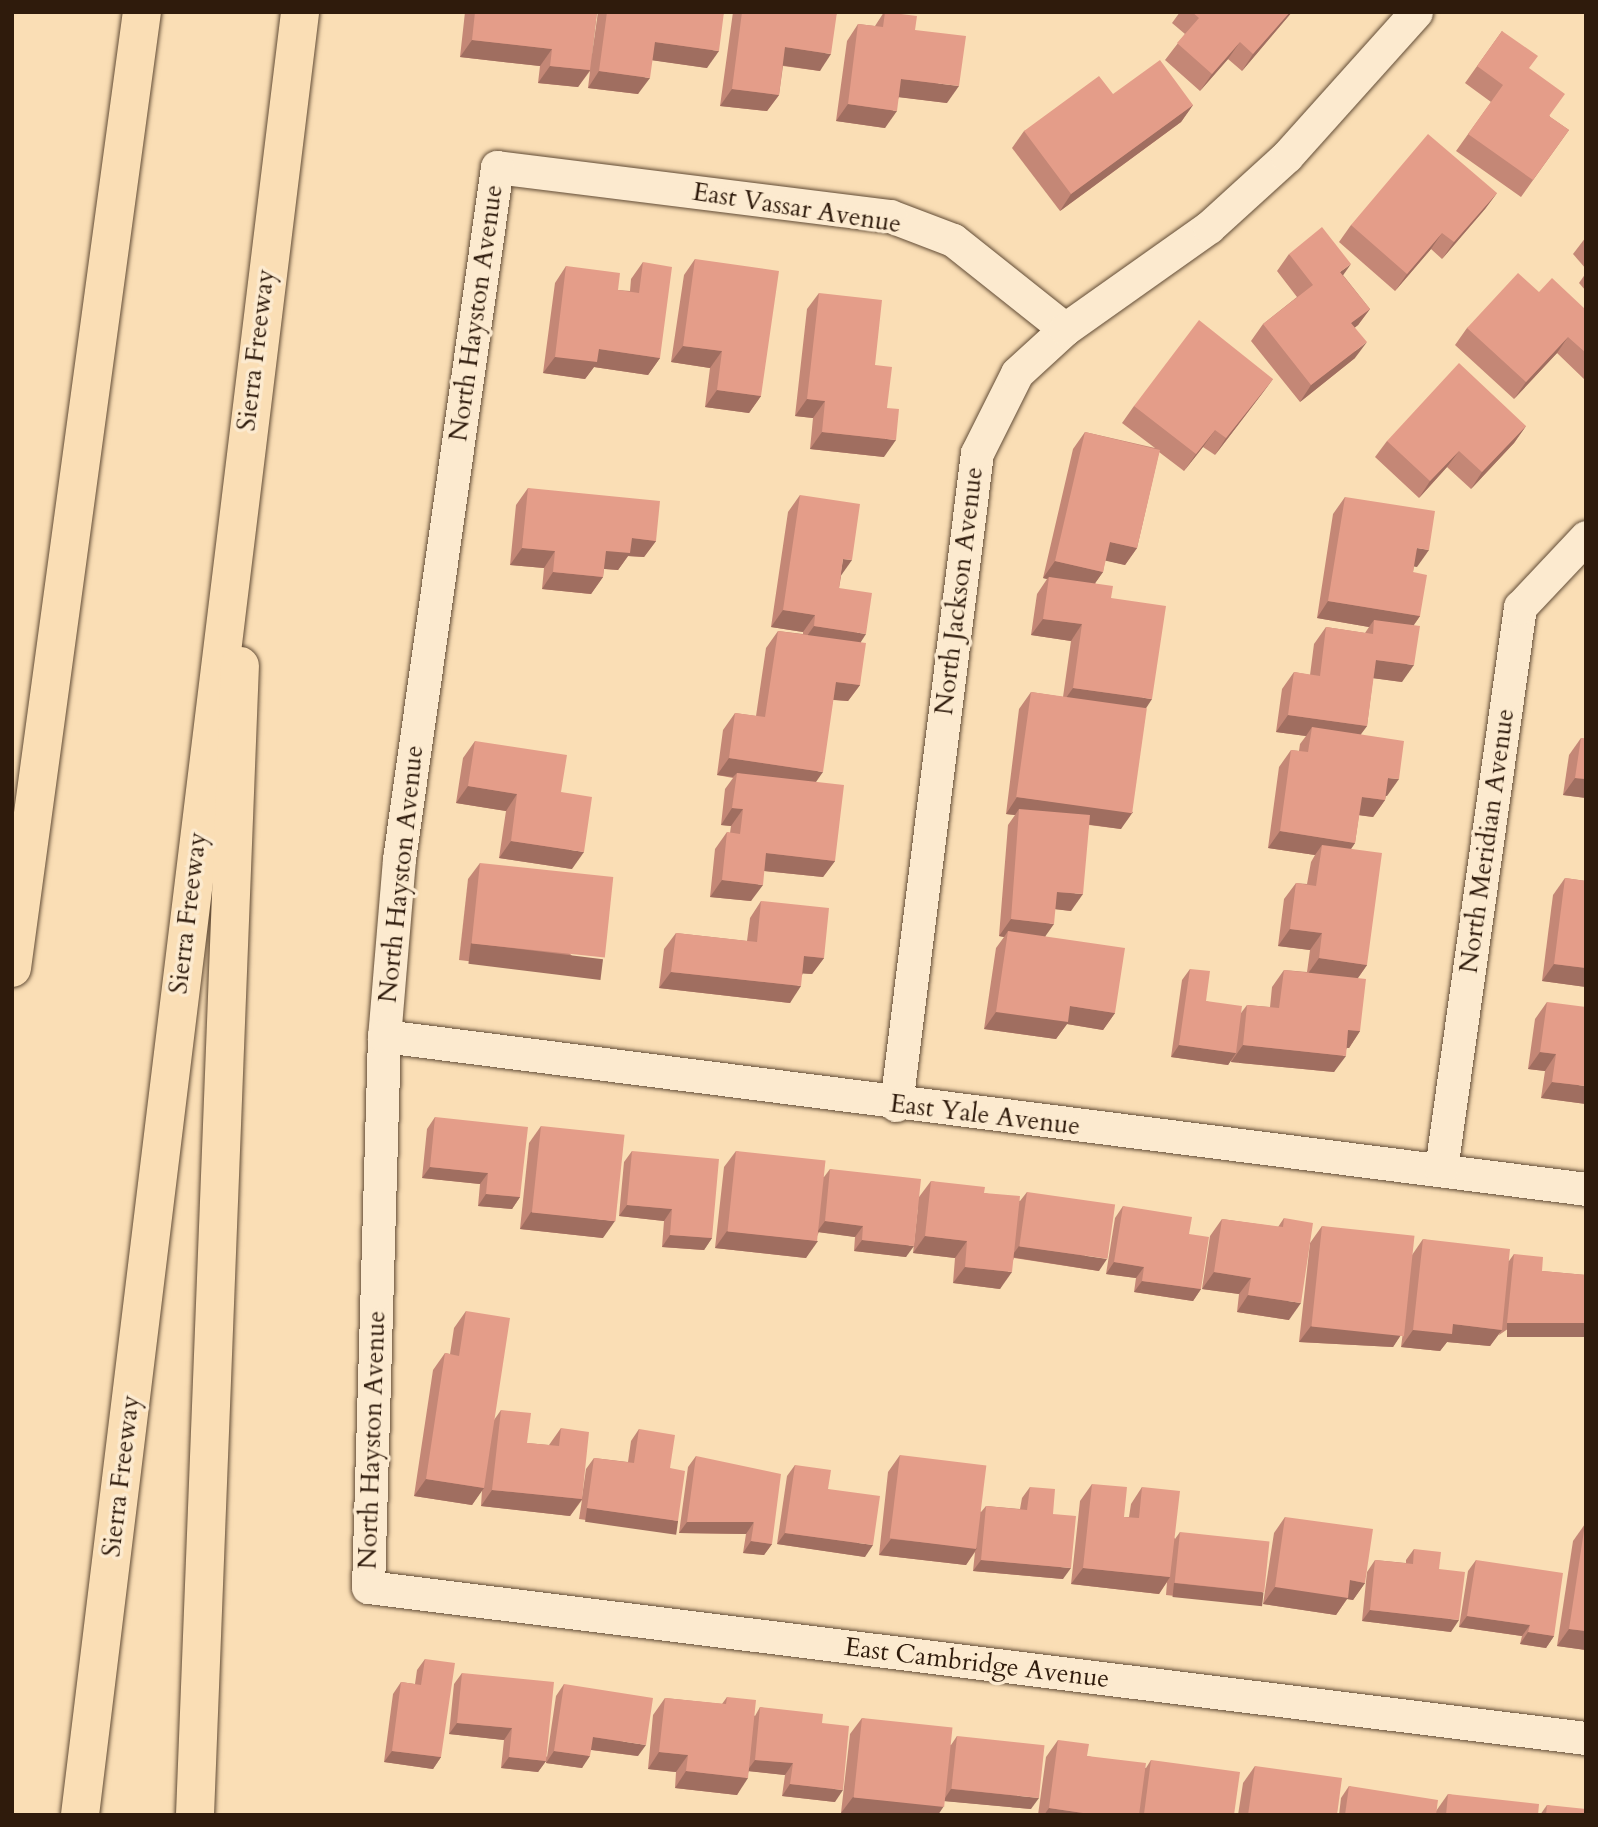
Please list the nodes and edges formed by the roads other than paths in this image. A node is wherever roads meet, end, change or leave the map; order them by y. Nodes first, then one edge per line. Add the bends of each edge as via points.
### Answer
1 (142, 12) edge
2 (300, 12) edge
3 (1416, 12) edge
4 (497, 167) joint
5 (1065, 329) junction
6 (252, 376) junction
7 (1586, 537) edge
8 (14, 952) edge
9 (384, 1036) junction
10 (896, 1105) junction
11 (1441, 1169) junction
12 (1586, 1189) edge
13 (368, 1587) joint
14 (1586, 1738) edge
15 (80, 1815) edge
16 (195, 1815) edge

1 - 8 highway
2 - 6 highway, Sierra Freeway
3 - 5 street, North Jackson Avenue via 1287,156 1209,227
4 - 5 street, East Vassar Avenue via 890,216 953,240
4 - 9 street, North Hayston Avenue via 399,859
5 - 10 street, North Jackson Avenue via 1017,373 977,453
6 - 15 highway, Sierra Freeway
6 - 16 highway
7 - 11 street, North Meridian Avenue via 1520,607
9 - 10 street, East Yale Avenue
9 - 13 street, North Hayston Avenue
10 - 11 street, East Yale Avenue
11 - 12 street, East Yale Avenue
13 - 14 street, East Cambridge Avenue

